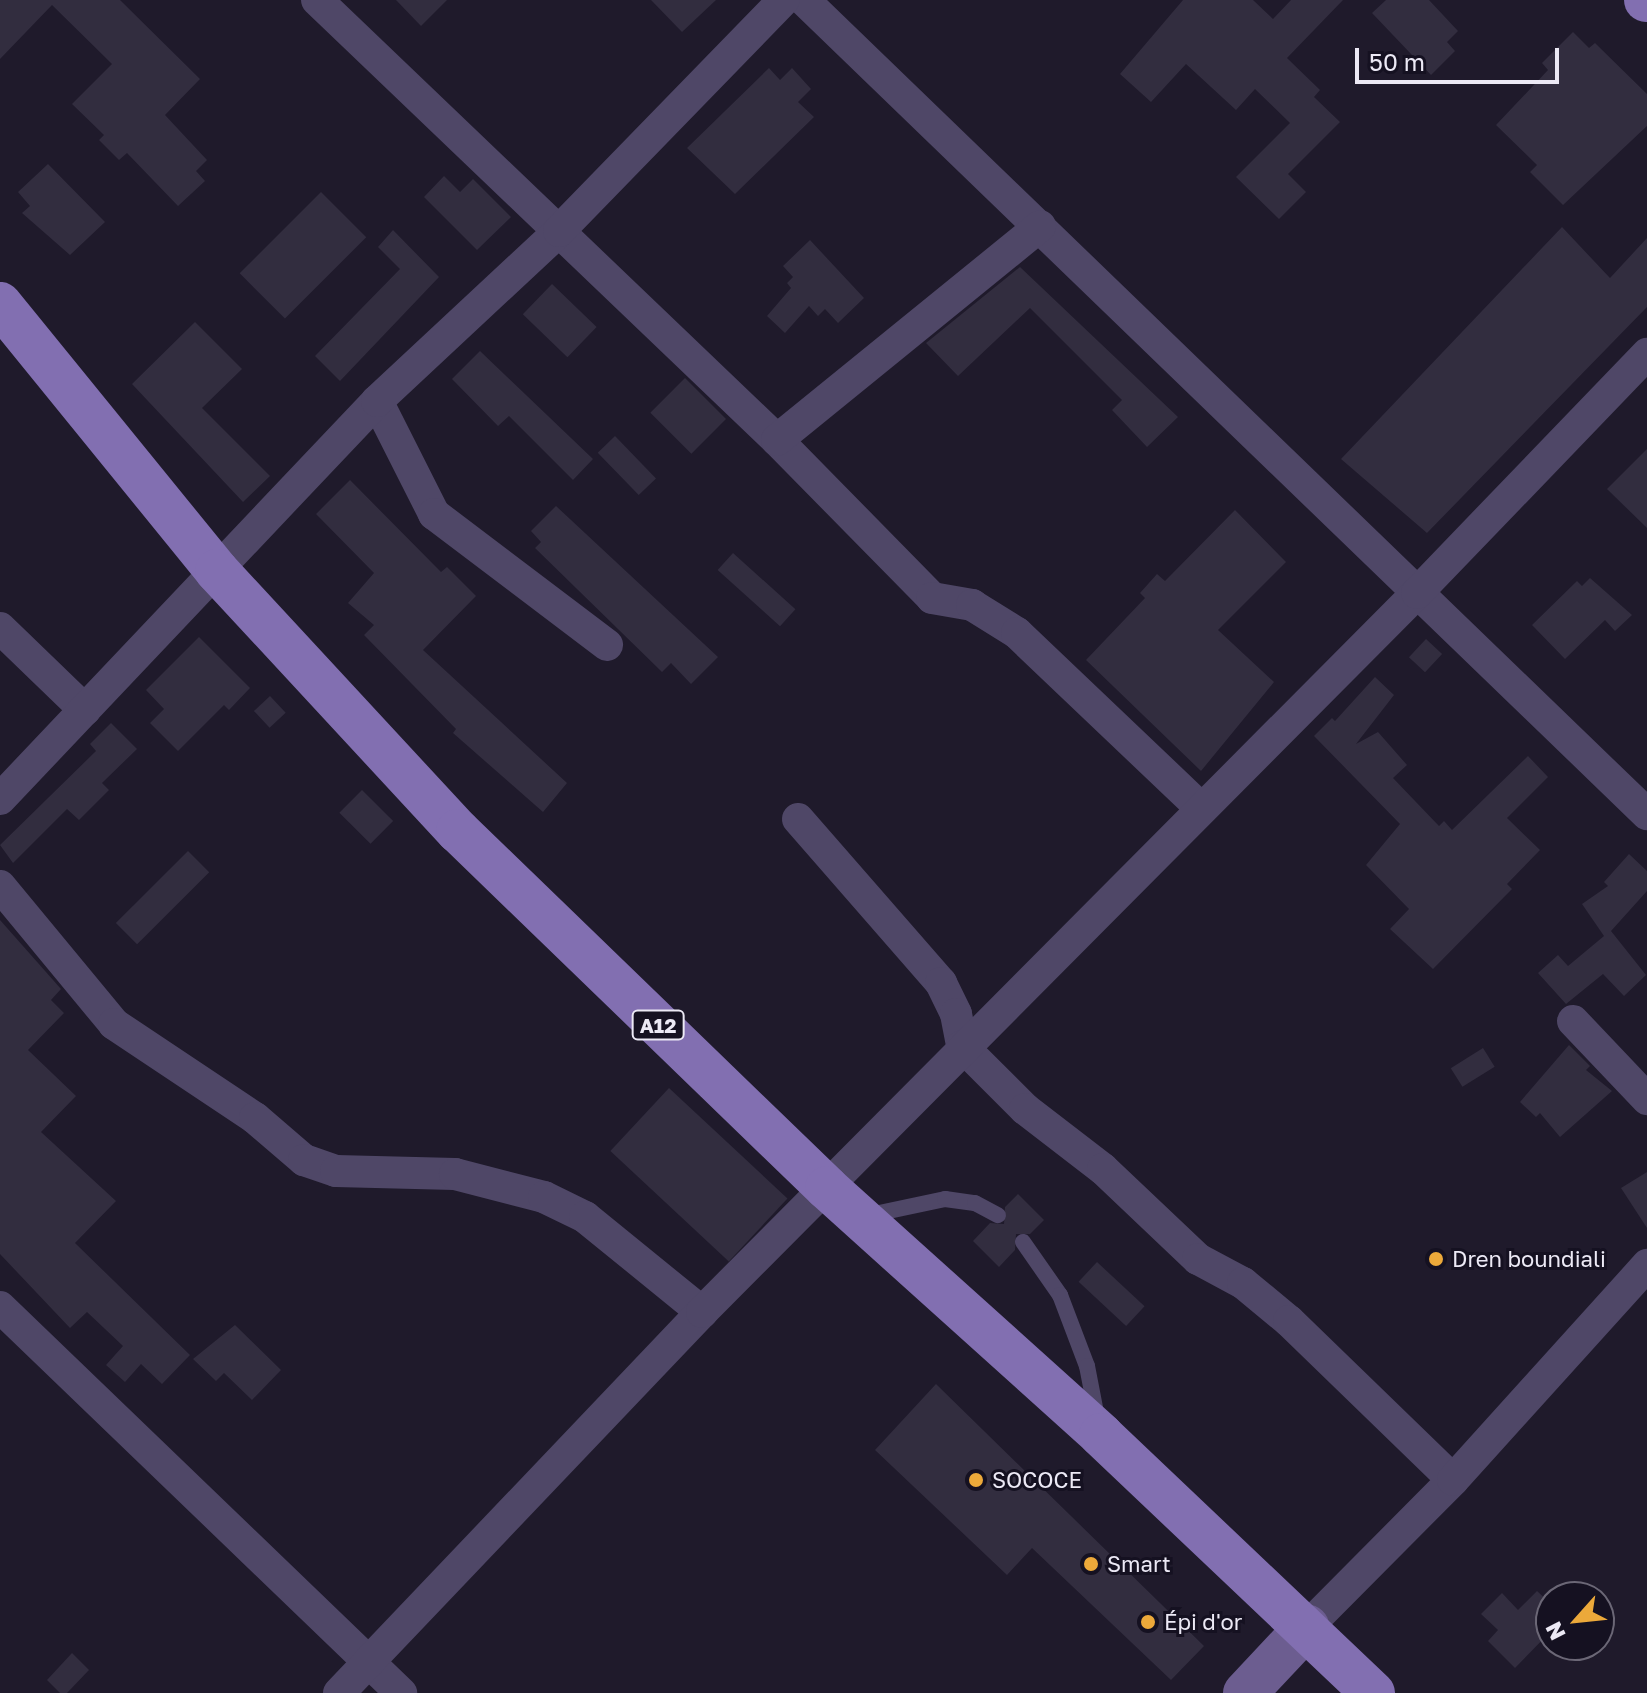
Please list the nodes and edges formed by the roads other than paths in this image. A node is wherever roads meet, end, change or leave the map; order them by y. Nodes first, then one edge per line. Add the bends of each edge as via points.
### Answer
1 (317, 0) edge
2 (784, 0) edge
3 (804, 0) edge
4 (1040, 226) junction
5 (559, 231) junction
6 (0, 304) edge
7 (1647, 354) edge
8 (377, 401) junction
9 (777, 440) junction
10 (217, 571) junction
11 (1417, 593) junction
12 (0, 628) edge
13 (607, 645) dead end
14 (85, 710) junction
15 (0, 799) edge
16 (1200, 807) junction
17 (1647, 814) edge
18 (798, 819) dead end
19 (0, 886) edge
20 (1573, 1021) dead end
21 (962, 1046) junction
22 (1647, 1099) edge
23 (827, 1188) junction
24 (998, 1215) dead end
25 (859, 1217) junction
26 (1023, 1242) dead end
27 (1647, 1265) edge
28 (0, 1307) edge
29 (702, 1312) junction
30 (1101, 1435) junction
31 (1453, 1480) junction
32 (1307, 1627) junction
33 (369, 1661) junction
34 (339, 1693) edge
35 (401, 1693) edge
36 (1245, 1693) edge
37 (1373, 1693) edge

1 - 5 street
2 - 5 street
3 - 4 street
4 - 9 street
4 - 11 street
5 - 8 street
5 - 9 street
6 - 10 main road, A12
7 - 11 street
8 - 10 street
8 - 13 street via 434,514
9 - 16 street via 932,598 972,605 1017,633
10 - 14 street
10 - 23 main road, A12 via 458,831
11 - 16 street
11 - 17 street
12 - 14 street
14 - 15 street
16 - 21 street
18 - 21 street via 941,983 956,1014
19 - 29 street via 114,1024 255,1118 304,1160 336,1171 455,1174 544,1197 585,1217
20 - 22 street
21 - 23 street
21 - 31 street via 1025,1109 1103,1169 1198,1259 1243,1283 1289,1321
23 - 25 main road, A12
23 - 29 street
24 - 25 lane via 975,1203 945,1199
25 - 30 main road, A12
26 - 30 lane via 1060,1295 1087,1366
27 - 31 street
28 - 33 street
29 - 33 street
30 - 32 main road, A12
31 - 32 street
32 - 36 street
32 - 37 main road, A12
33 - 34 street
33 - 35 street

